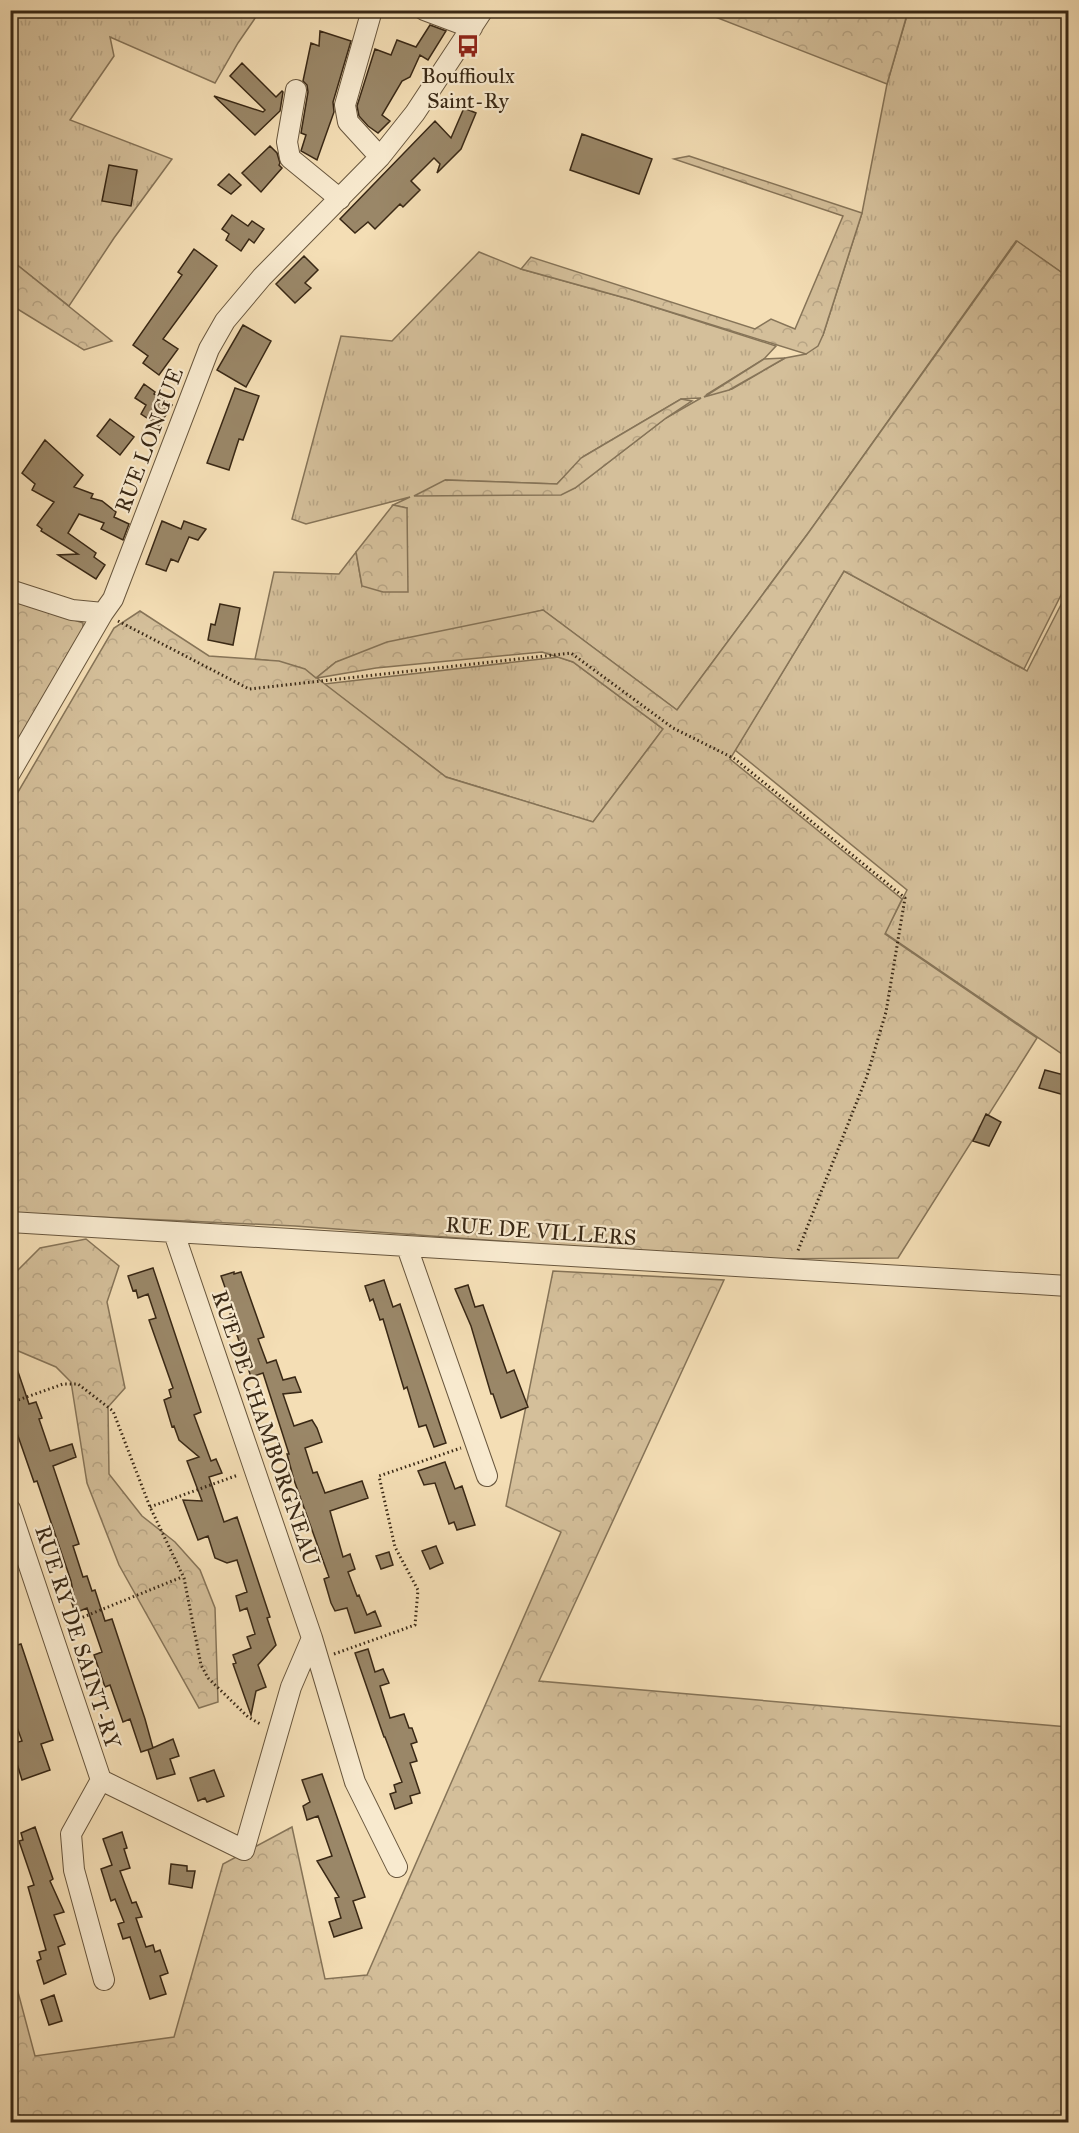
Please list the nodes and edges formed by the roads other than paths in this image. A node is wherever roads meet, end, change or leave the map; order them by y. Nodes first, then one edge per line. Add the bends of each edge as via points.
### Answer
1 (372, 10) edge
2 (424, 10) edge
3 (483, 10) edge
4 (472, 28) junction
5 (296, 90) dead end
6 (380, 157) junction
7 (339, 199) junction
8 (10, 590) edge
9 (103, 614) junction
10 (10, 773) edge
11 (10, 1222) edge
12 (174, 1233) junction
13 (407, 1246) junction
14 (1068, 1286) edge
15 (487, 1476) dead end
16 (10, 1509) edge
17 (312, 1638) junction
18 (101, 1780) junction
19 (397, 1867) dead end
20 (104, 1980) dead end

1 - 6 street via 345,105 348,122
2 - 4 street
3 - 4 street, RUE LONGUE
4 - 6 street, RUE LONGUE
5 - 7 street via 287,142 290,158
6 - 7 street, RUE LONGUE
7 - 9 street, RUE LONGUE via 262,277 225,321 209,349 114,598
8 - 9 street via 72,610
9 - 10 street, RUE LONGUE
11 - 12 street, RUE DE VILLERS
12 - 13 street, RUE DE VILLERS
12 - 17 street, RUE DE CHAMBORGNEAU
13 - 14 street, RUE DE VILLERS
13 - 15 street
16 - 18 street, RUE RY DE SAINT-RY
17 - 18 street, RUE RY DE SAINT-RY via 291,1687 244,1850
17 - 19 street, RUE DE CHAMBORGNEAU via 355,1782
18 - 20 street, RUE RY DE SAINT-RY via 71,1834 74,1870

